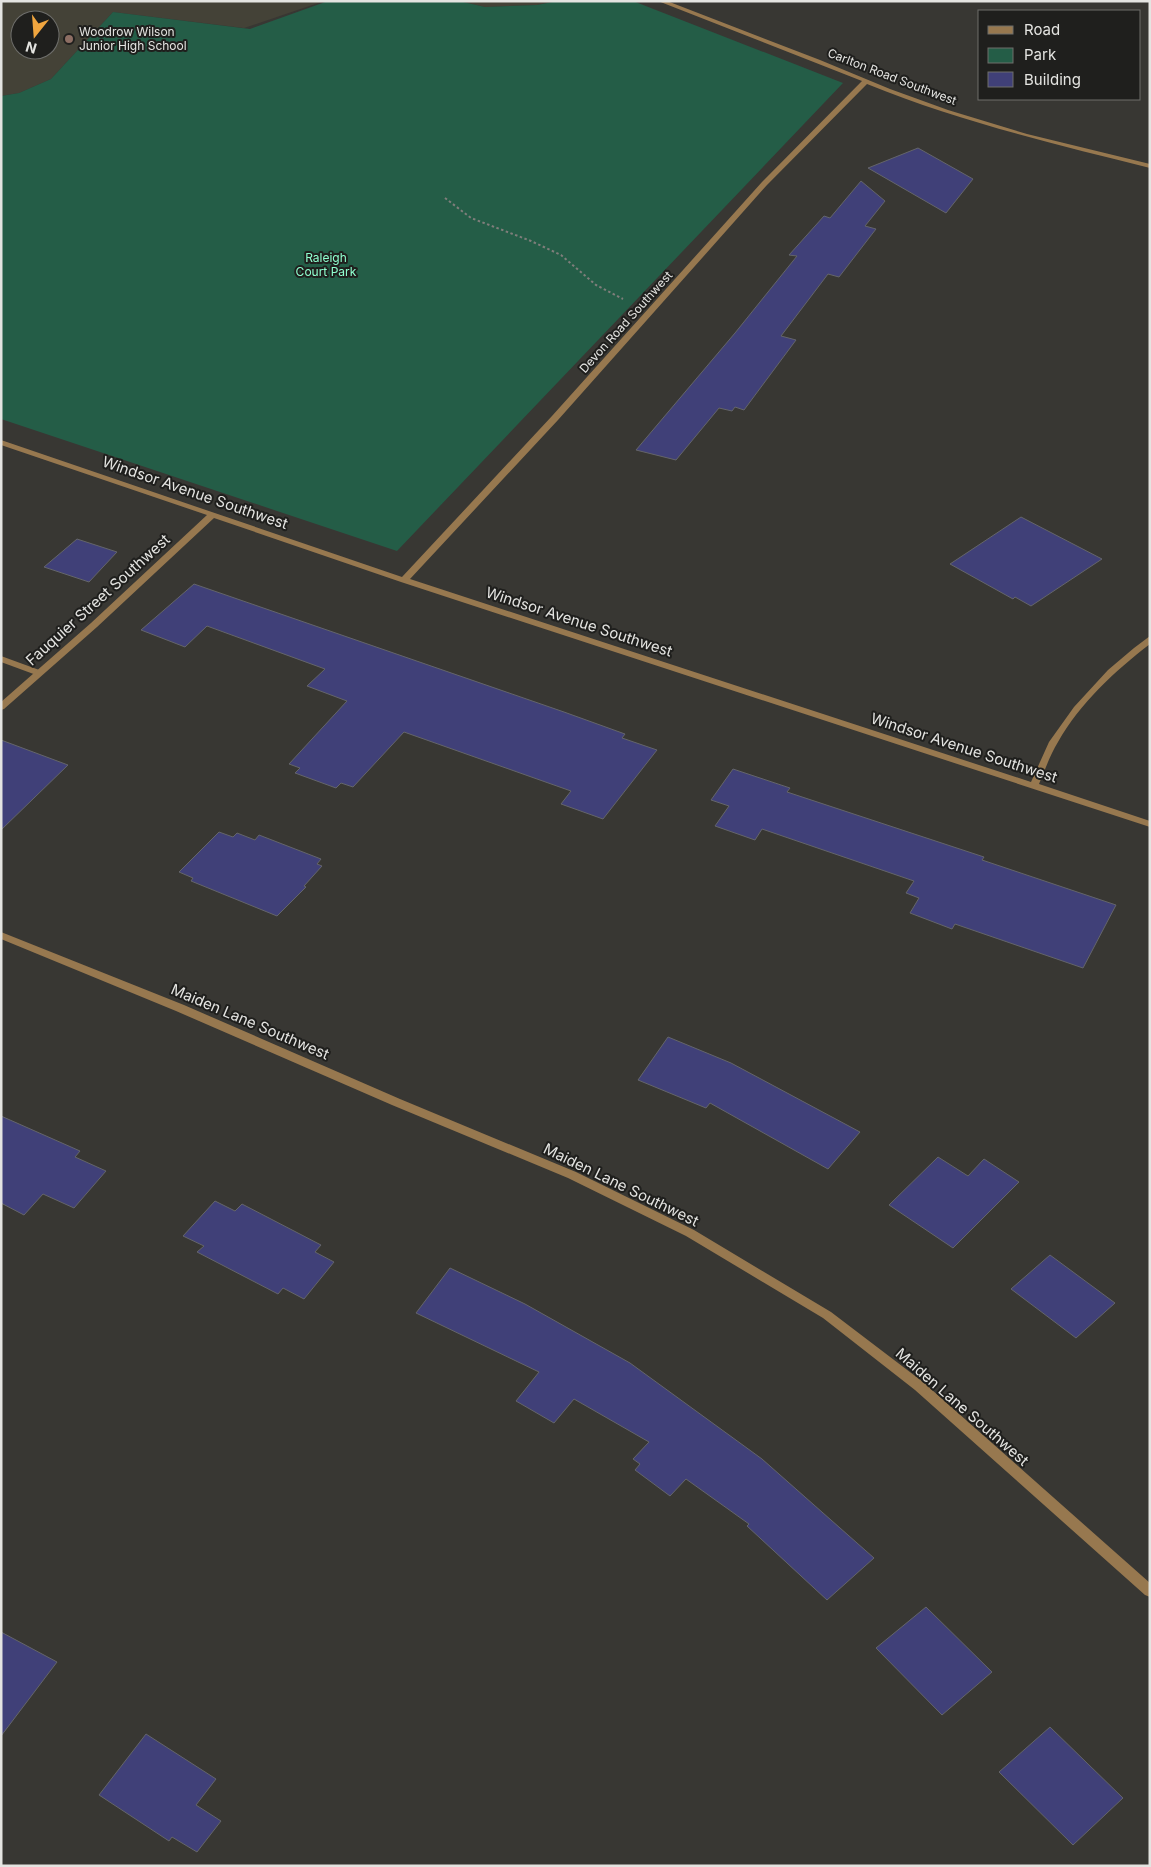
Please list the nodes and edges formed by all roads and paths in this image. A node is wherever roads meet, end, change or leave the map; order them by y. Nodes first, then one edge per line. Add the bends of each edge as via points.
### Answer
1 (661, 1) edge
2 (866, 81) junction
3 (1150, 166) edge
4 (444, 198) dead end
5 (652, 309) junction
6 (1, 442) edge
7 (213, 514) junction
8 (404, 580) junction
9 (1150, 639) edge
10 (1, 659) edge
11 (39, 673) junction
12 (1, 707) edge
13 (1034, 785) junction
14 (1150, 824) edge
15 (1, 935) edge
16 (1150, 1592) edge

1 - 2 street, Carlton Road Southwest
2 - 3 street, Carlton Road Southwest via 946,111 1024,135
2 - 5 street, Devon Road Southwest via 836,109
4 - 5 path via 482,224 534,242 561,256 597,285
5 - 8 street, Devon Road Southwest via 548,427
6 - 7 street, Windsor Avenue Southwest
7 - 8 street, Windsor Avenue Southwest
7 - 11 street, Fauquier Street Southwest
8 - 13 street, Windsor Avenue Southwest
9 - 13 street via 1120,661 1087,695 1056,737
10 - 11 street
11 - 12 street, Fauquier Street Southwest
13 - 14 street, Windsor Avenue Southwest
15 - 16 street, Maiden Lane Southwest via 572,1175 690,1233 827,1315 919,1386

